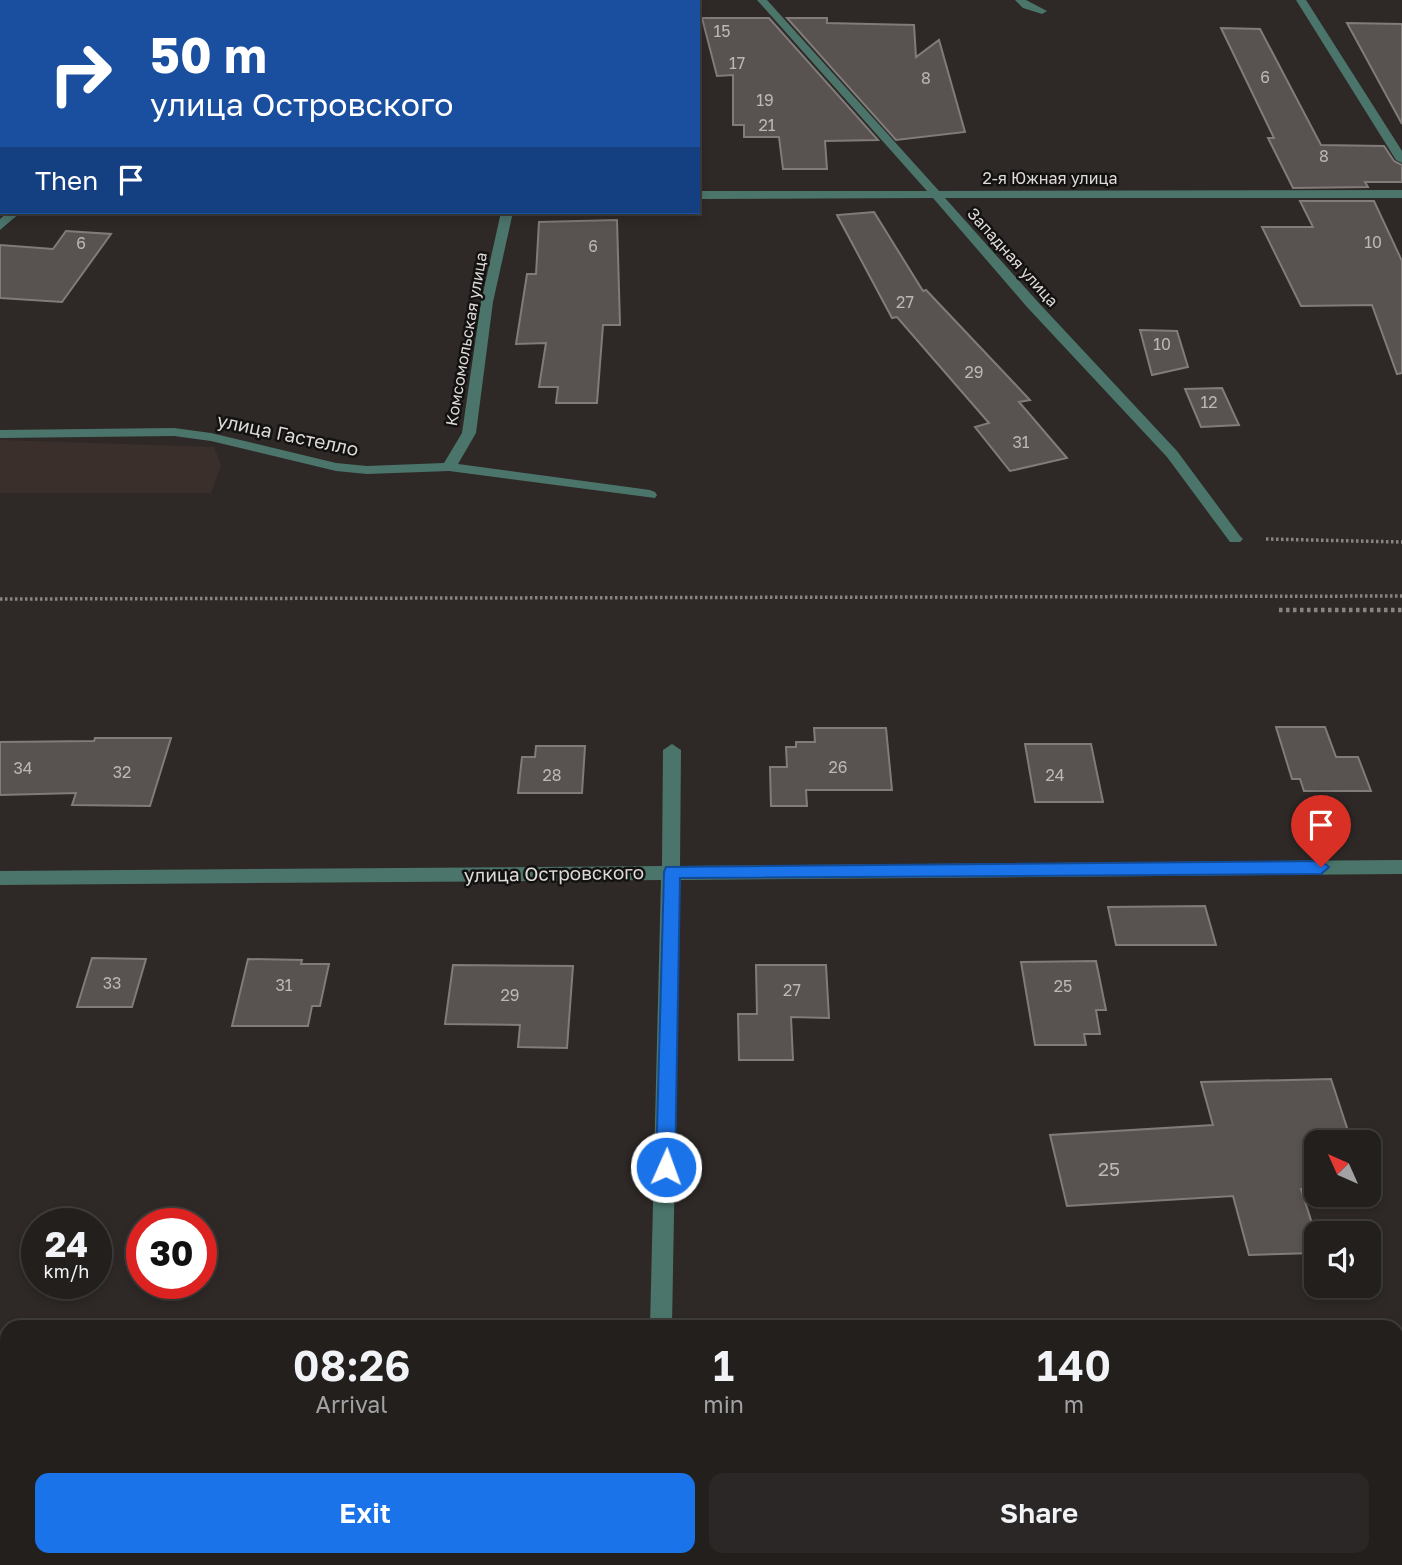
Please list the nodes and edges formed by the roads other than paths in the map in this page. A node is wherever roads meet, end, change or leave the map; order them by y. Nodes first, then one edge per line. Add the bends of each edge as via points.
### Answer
1 (762, 0) edge
2 (1020, 0) edge
3 (1301, 0) edge
4 (1042, 11) dead end
5 (1402, 160) edge
6 (935, 194) junction
7 (1402, 194) edge
8 (700, 195) edge
9 (13, 214) edge
10 (507, 214) edge
11 (0, 226) edge
12 (0, 434) edge
13 (449, 467) junction
14 (650, 495) dead end
15 (1235, 539) road end
16 (672, 750) dead end
17 (1402, 867) edge
18 (672, 872) junction
19 (0, 878) edge
20 (661, 1320) edge

1 - 6 street, Западная улица
2 - 4 street
3 - 5 street
6 - 7 street, 2-я Южная улица
6 - 8 street, 2-я Южная улица
6 - 15 street, Западная улица via 1172,454
9 - 11 street
10 - 13 street, Комсомольская улица via 487,302 469,433
12 - 13 street, улица Гастелло via 174,432 335,467
13 - 14 street, улица Гастелло
16 - 18 street
17 - 18 street, улица Островского
18 - 19 street, улица Островского
18 - 20 street

